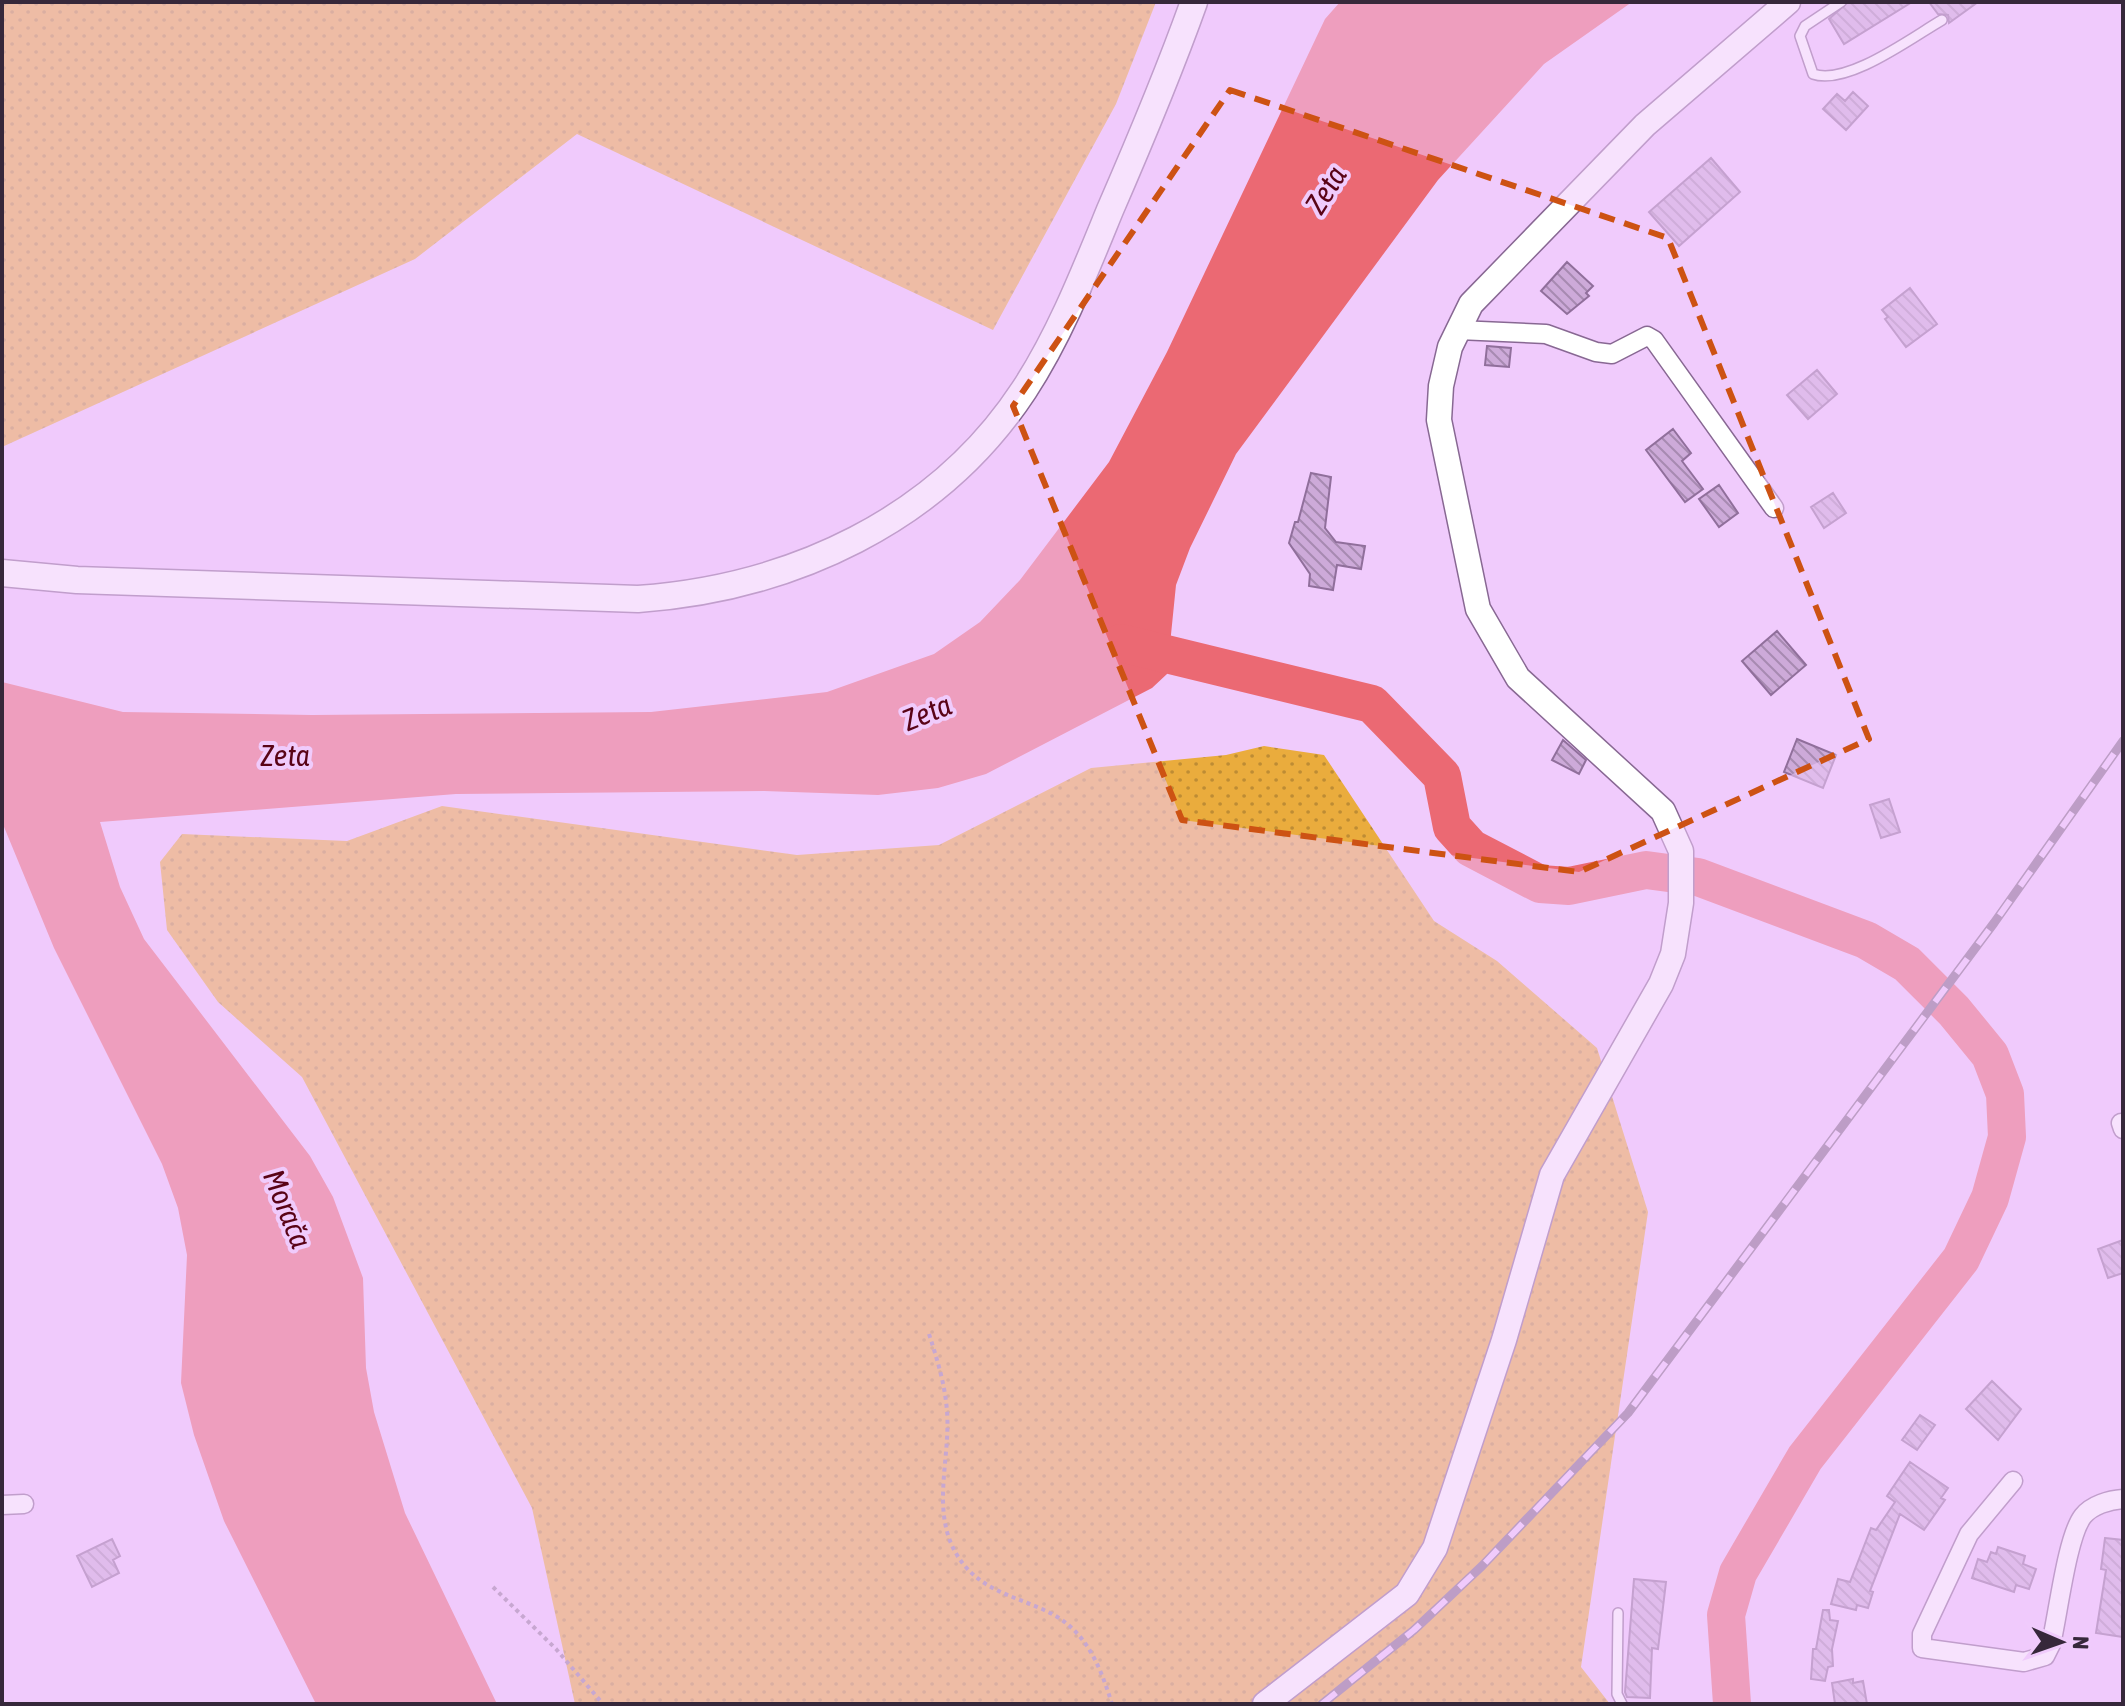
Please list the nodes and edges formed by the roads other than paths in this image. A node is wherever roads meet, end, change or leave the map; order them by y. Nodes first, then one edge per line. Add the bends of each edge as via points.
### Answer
1 (1194, 2) edge
2 (1788, 2) edge
3 (1841, 2) edge
4 (1942, 20) dead end
5 (1458, 330) junction
6 (1774, 508) dead end
7 (2, 573) edge
8 (2013, 1481) dead end
9 (2123, 1499) edge
10 (24, 1504) dead end
11 (2, 1505) edge
12 (1618, 1613) dead end
13 (1265, 1704) edge
14 (1622, 1704) edge

1 - 7 main road via 1069,307 1024,390 943,482 894,519 837,550 728,586 618,599
2 - 5 street via 1645,125 1489,284
3 - 4 lane via 1805,26 1800,36 1813,74 1830,79
5 - 6 street via 1546,334 1612,354 1647,336
5 - 13 street via 1441,386 1439,420 1478,609 1518,678 1654,801 1681,851 1681,903 1673,954 1661,984 1552,1175 1504,1340 1429,1559 1407,1594
8 - 9 street via 1969,1534 1922,1634 1922,1648 2024,1662 2045,1656 2083,1516
10 - 11 street
12 - 14 lane via 1617,1694

